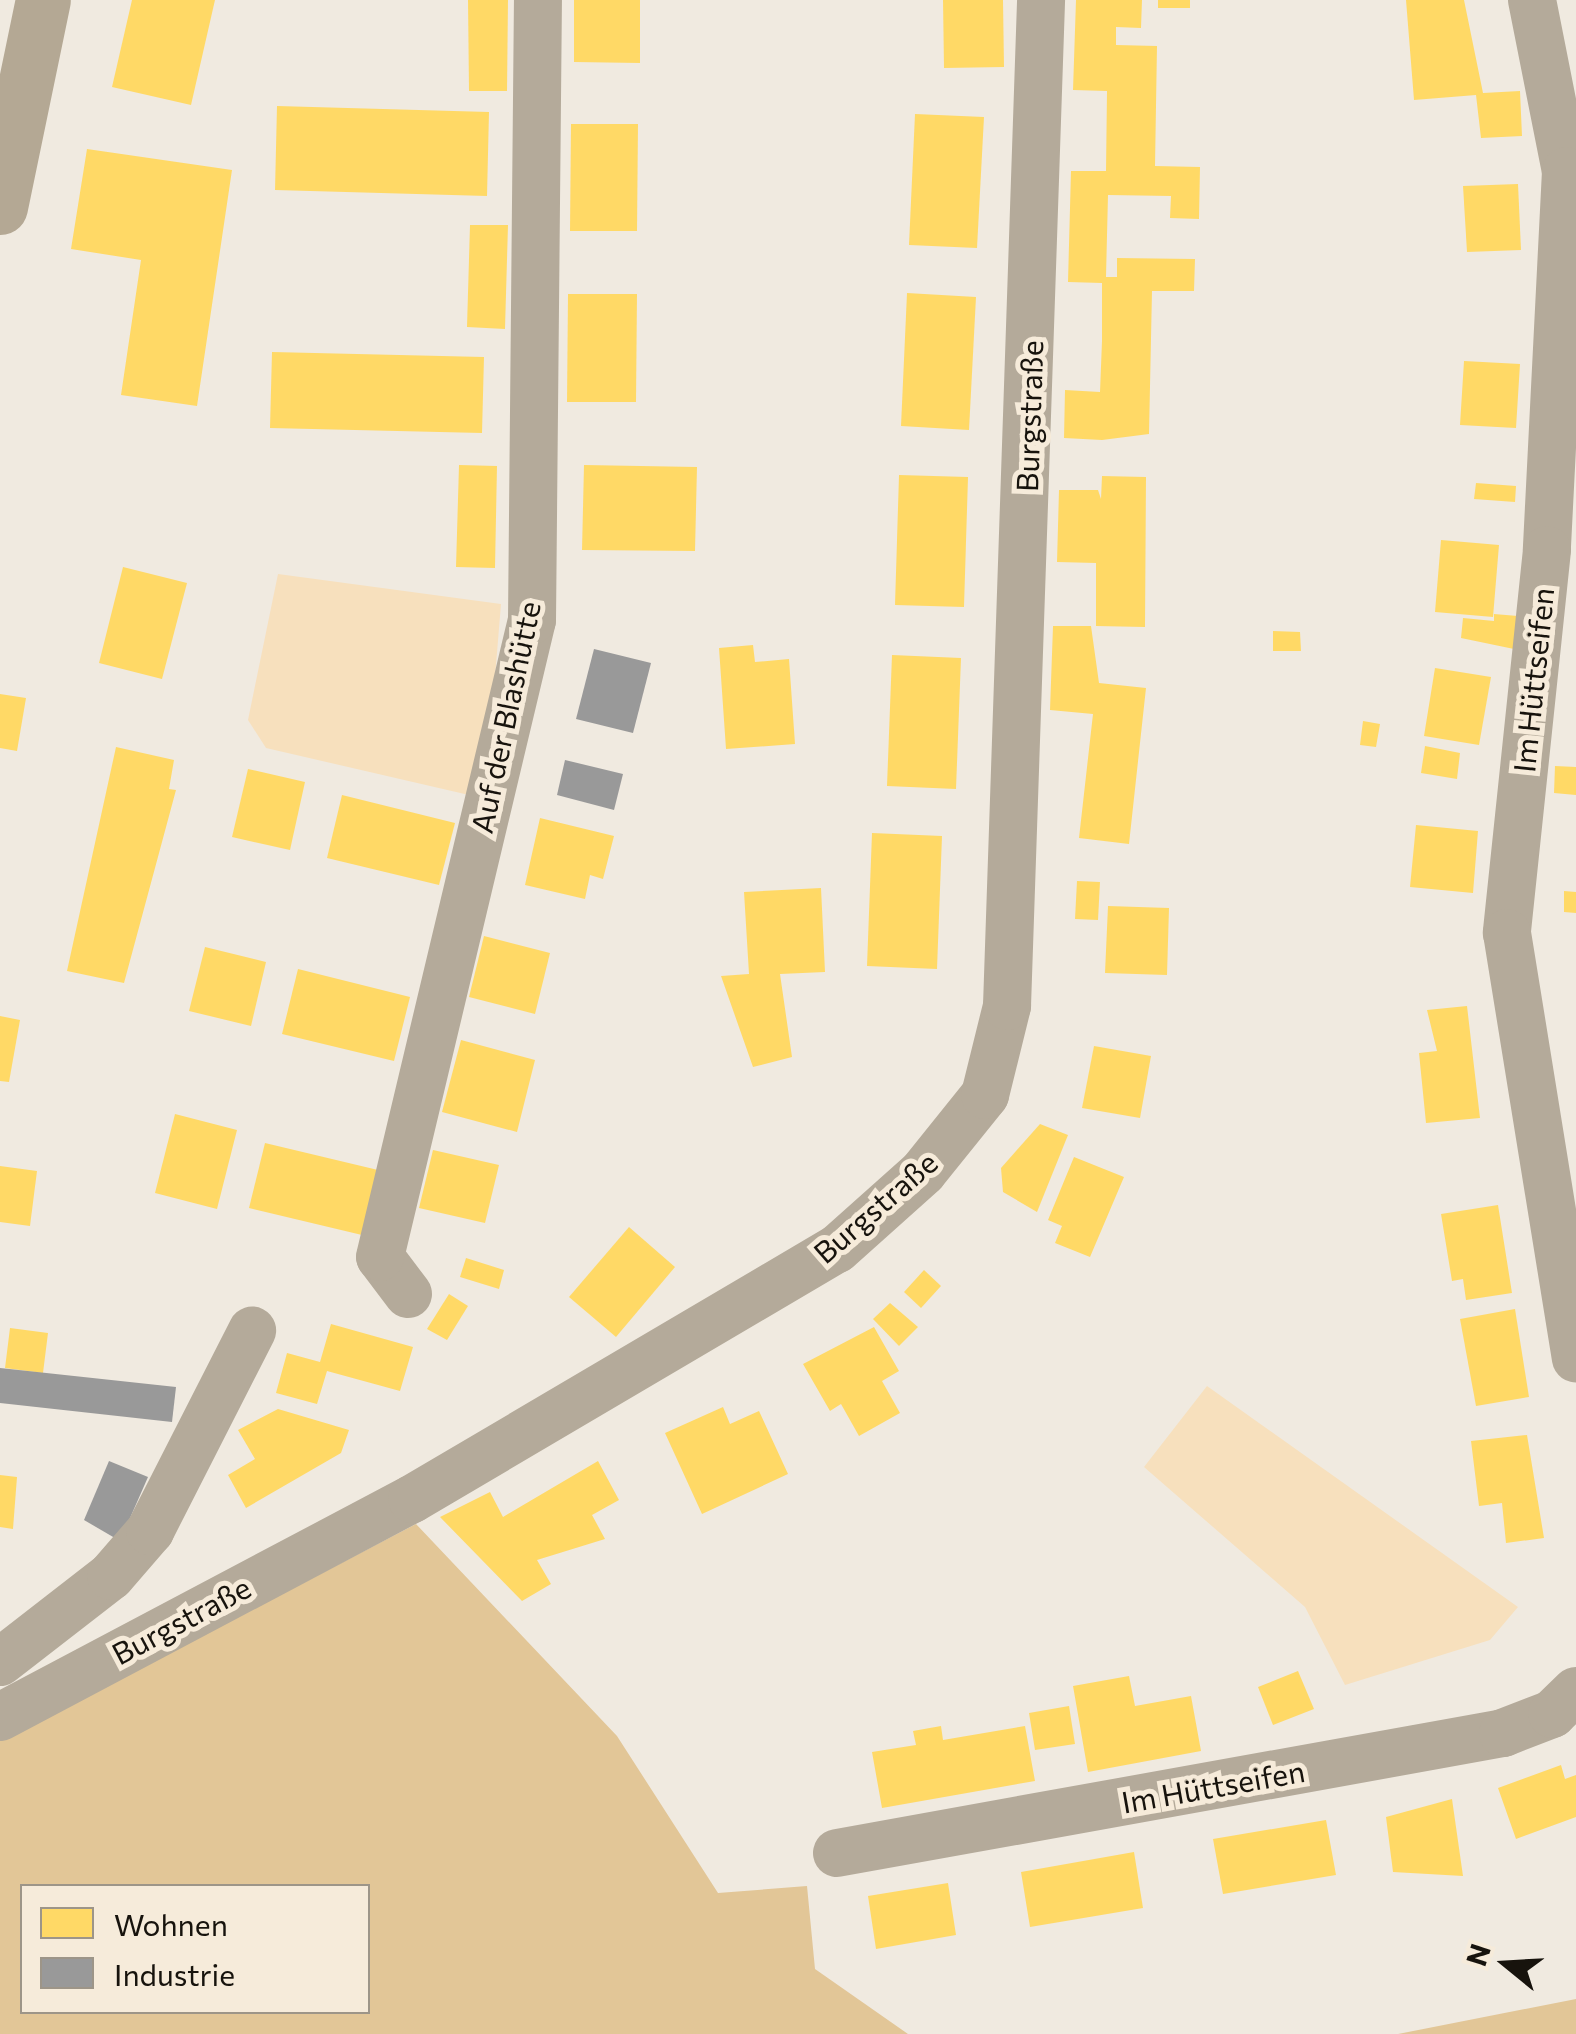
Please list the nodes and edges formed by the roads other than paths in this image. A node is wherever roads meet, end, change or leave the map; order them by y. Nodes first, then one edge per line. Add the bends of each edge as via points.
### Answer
1 (43, 0) edge
2 (538, 0) edge
3 (1042, 0) edge
4 (1532, 0) edge
5 (0, 207) edge
6 (408, 1294) dead end
7 (252, 1331) dead end
8 (1576, 1358) edge
9 (0, 1662) edge
10 (1576, 1691) edge
11 (0, 1717) edge
12 (837, 1853) dead end

1 - 5 street
2 - 6 street, Auf der Blashütte via 532,620 380,1256
3 - 11 street, Burgstraße via 1007,1006 985,1095 923,1172 837,1249 412,1499
4 - 8 street, Im Hüttseifen via 1566,172 1546,550 1506,933
7 - 9 street via 150,1531 111,1576
10 - 12 street, Im Hüttseifen via 1552,1714 1503,1733

